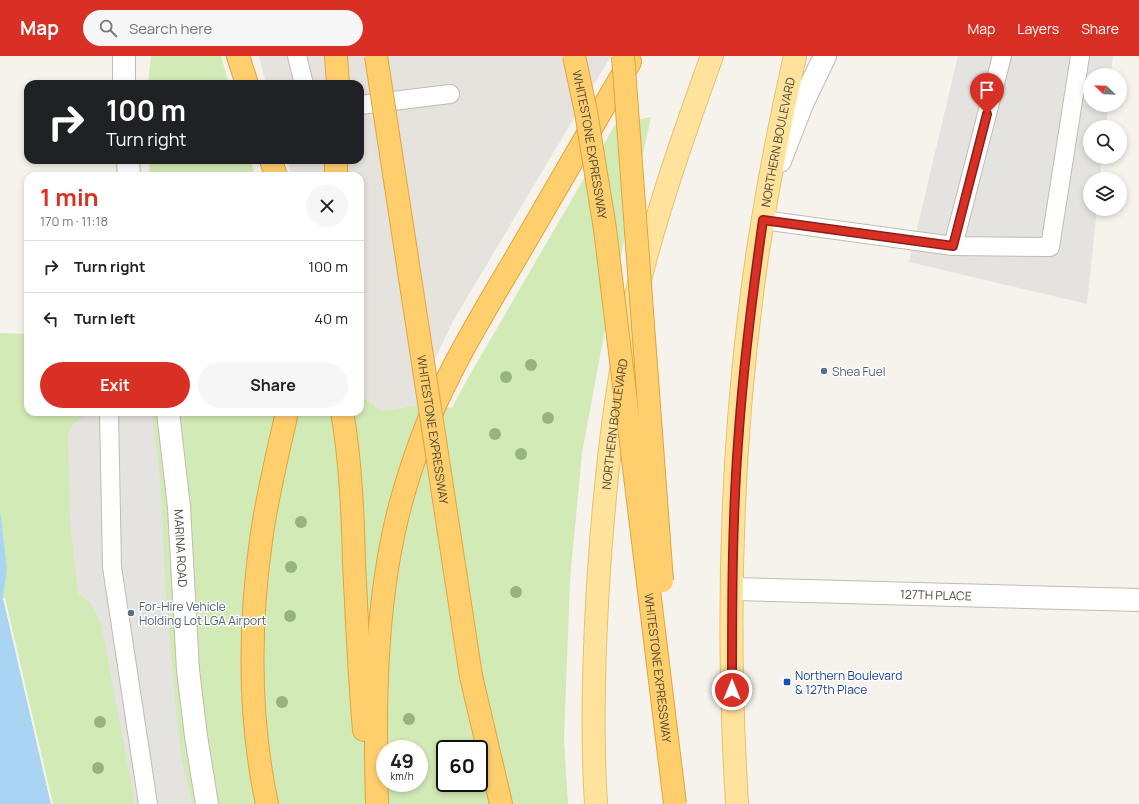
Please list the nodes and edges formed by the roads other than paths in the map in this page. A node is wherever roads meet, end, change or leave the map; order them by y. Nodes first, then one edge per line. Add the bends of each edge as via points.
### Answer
1 (124, 56) edge
2 (238, 56) edge
3 (297, 56) edge
4 (336, 56) edge
5 (376, 56) edge
6 (574, 56) edge
7 (623, 56) edge
8 (633, 56) edge
9 (712, 56) edge
10 (795, 56) edge
11 (825, 56) edge
12 (1002, 56) edge
13 (1080, 56) edge
14 (124, 80) edge
15 (246, 80) edge
16 (303, 80) edge
17 (338, 80) edge
18 (450, 94) dead end
19 (364, 104) edge
20 (763, 220) junction
21 (953, 246) junction
22 (109, 416) edge
23 (168, 416) edge
24 (286, 416) edge
25 (342, 416) edge
26 (732, 589) junction
27 (1139, 600) edge
28 (470, 676) junction
29 (148, 804) edge
30 (207, 804) edge
31 (267, 804) edge
32 (372, 804) edge
33 (377, 804) edge
34 (490, 804) edge
35 (501, 804) edge
36 (596, 804) edge
37 (675, 804) edge
38 (678, 804) edge
39 (738, 804) edge

1 - 14 street
2 - 15 highway
3 - 16 lane
4 - 17 highway
5 - 28 highway, WHITESTONE EXPRESSWAY, bridge
6 - 37 highway, WHITESTONE EXPRESSWAY, bridge via 605,229
7 - 38 highway, bridge
8 - 33 highway via 461,352 434,406 414,460 399,507 381,608
9 - 36 main road, NORTHERN BOULEVARD via 676,158 645,262 623,356 616,401 608,462 596,614
10 - 20 main road, NORTHERN BOULEVARD
11 - 20 street via 791,130
12 - 21 lane
13 - 21 lane via 1050,247
18 - 19 lane
20 - 21 lane
20 - 26 main road, NORTHERN BOULEVARD via 740,410
22 - 29 lane via 112,567
23 - 30 street, MARINA ROAD via 179,507 188,670
24 - 31 highway via 262,532 253,630 252,678 256,740
25 - 32 highway via 353,524 361,691
26 - 27 street, 127TH PLACE
26 - 39 main road, NORTHERN BOULEVARD via 732,690
28 - 34 highway, WHITESTONE EXPRESSWAY
28 - 35 highway

